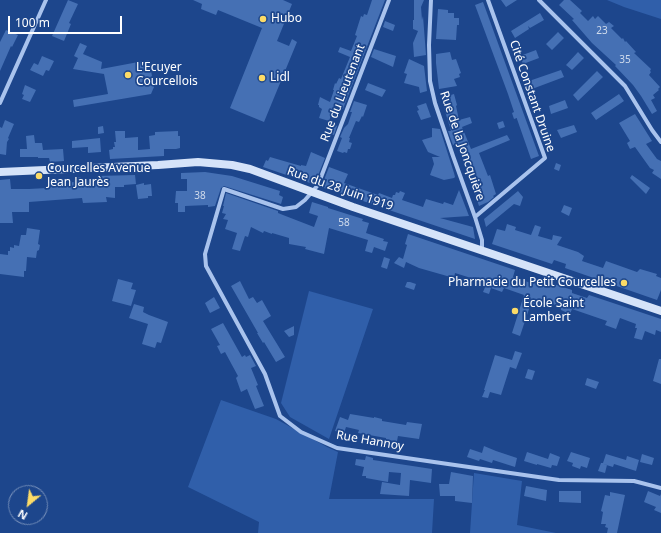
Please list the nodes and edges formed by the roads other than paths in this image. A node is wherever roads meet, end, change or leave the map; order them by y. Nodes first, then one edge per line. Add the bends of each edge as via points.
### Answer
1 (46, 0) edge
2 (389, 0) edge
3 (431, 0) edge
4 (488, 0) edge
5 (539, 0) edge
6 (0, 103) edge
7 (661, 142) edge
8 (0, 172) edge
9 (224, 188) joint
10 (313, 192) junction
11 (476, 217) junction
12 (482, 250) junction
13 (661, 311) edge
14 (661, 488) edge

1 - 6 street
2 - 10 street, Rue du Lieutenant via 318,186
3 - 11 street, Rue de la Joncquière via 430,81 453,156
4 - 11 street, Cité Constant Druine via 545,158
5 - 7 street via 625,86
8 - 10 main road, Rue du 28 Juin 1919 via 198,162 232,165
9 - 10 street, Rue du Lieutenant via 283,209 296,208
9 - 14 street, Rue Hannoy via 205,254 206,266 265,374 280,416 301,432 337,448 559,480 634,481
10 - 12 main road, Rue du 28 Juin 1919
11 - 12 street, Rue de la Joncquière
12 - 13 main road, Rue du 28 Juin 1919

